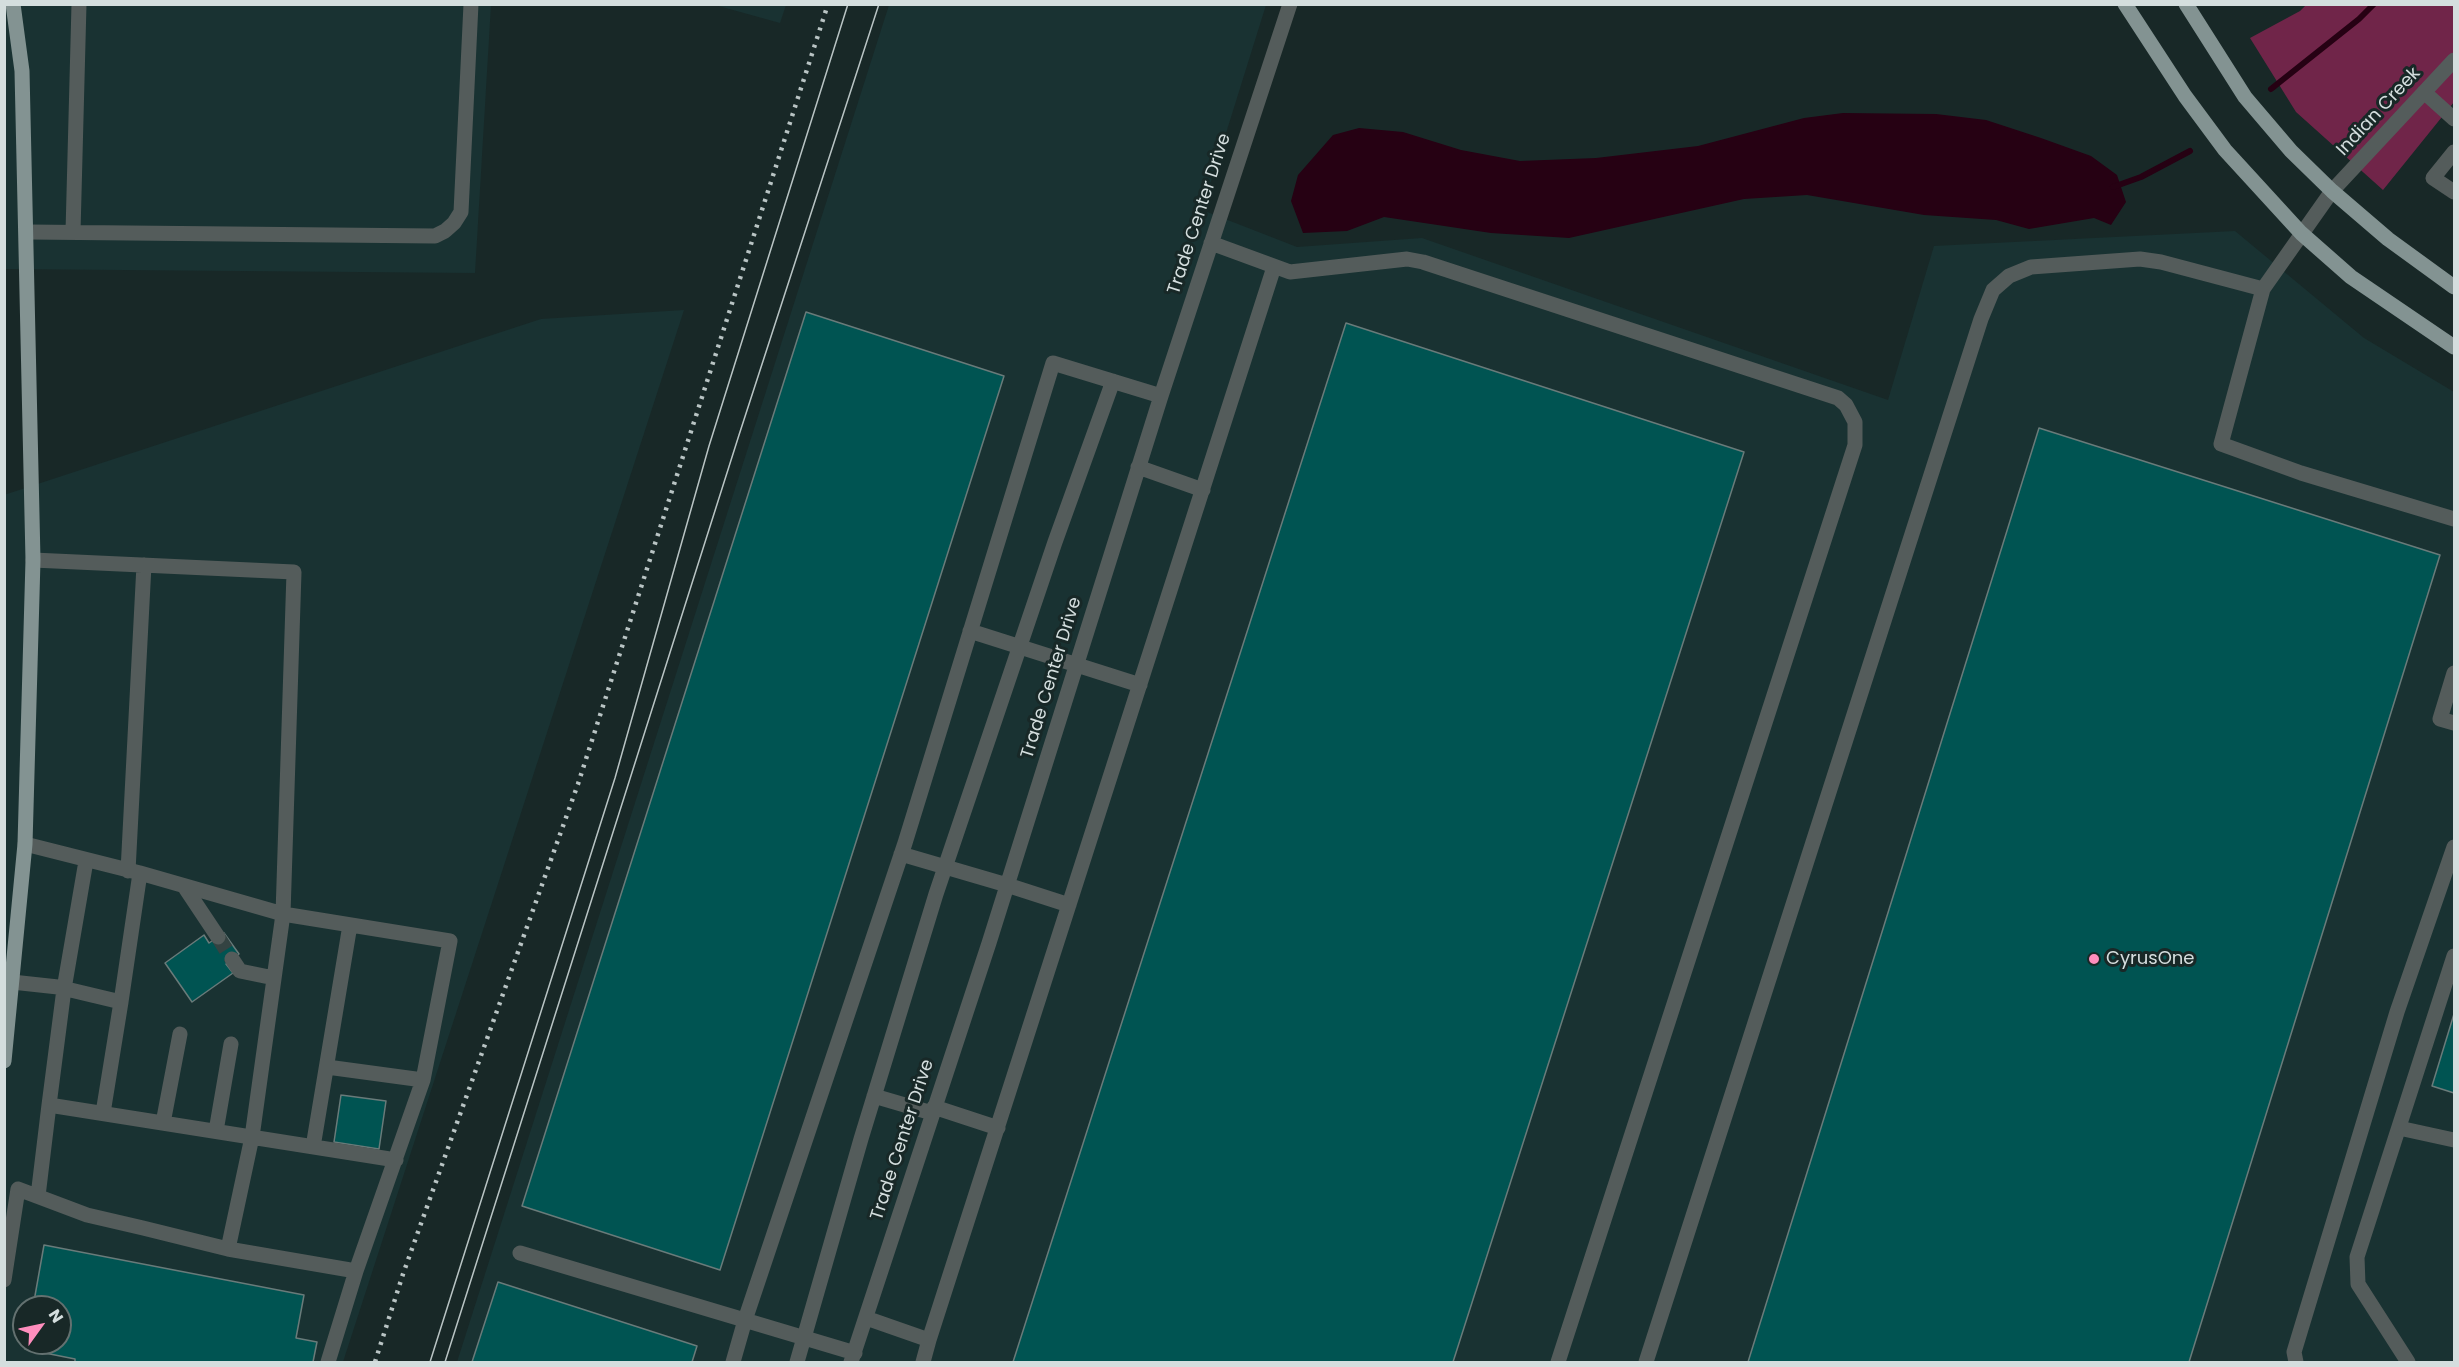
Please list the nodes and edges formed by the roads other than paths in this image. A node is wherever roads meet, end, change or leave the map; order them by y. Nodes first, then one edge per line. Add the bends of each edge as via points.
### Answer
1 (13, 4) edge
2 (79, 4) edge
3 (471, 4) edge
4 (1290, 4) edge
5 (2125, 4) edge
6 (2186, 4) edge
7 (2454, 60) edge
8 (2424, 92) junction
9 (2454, 119) edge
10 (2454, 153) edge
11 (2332, 191) junction
12 (2454, 192) edge
13 (28, 232) junction
14 (73, 232) junction
15 (2301, 233) junction
16 (1210, 243) junction
17 (1274, 267) junction
18 (2454, 287) edge
19 (2263, 289) junction
20 (2454, 347) edge
21 (1113, 381) junction
22 (1161, 396) junction
23 (1138, 467) junction
24 (1203, 489) junction
25 (2454, 519) edge
26 (33, 560) junction
27 (144, 565) junction
28 (970, 631) junction
29 (1019, 647) junction
30 (1075, 664) junction
31 (2454, 673) edge
32 (1140, 685) junction
33 (2454, 723) edge
34 (25, 844) junction
35 (2454, 848) edge
36 (901, 854) junction
37 (86, 861) junction
38 (945, 868) junction
39 (134, 872) junction
40 (1007, 885) junction
41 (184, 886) junction
42 (1069, 905) junction
43 (283, 914) junction
44 (350, 925) junction
45 (218, 937) tunnel mouth
46 (2454, 956) edge
47 (232, 959) tunnel mouth
48 (274, 978) junction
49 (12, 982) junction
50 (64, 989) junction
51 (121, 1002) junction
52 (180, 1034) dead end
53 (231, 1044) dead end
54 (4, 1061) edge
55 (327, 1067) junction
56 (423, 1080) junction
57 (874, 1096) junction
58 (49, 1105) junction
59 (933, 1110) junction
60 (103, 1113) junction
61 (163, 1123) junction
62 (998, 1128) junction
63 (2399, 1128) junction
64 (216, 1131) junction
65 (252, 1137) junction
66 (2454, 1140) edge
67 (313, 1147) junction
68 (396, 1160) junction
69 (11, 1186) edge
70 (38, 1196) junction
71 (228, 1249) junction
72 (520, 1253) dead end
73 (356, 1271) junction
74 (4, 1281) edge
75 (866, 1318) junction
76 (744, 1320) junction
77 (805, 1338) junction
78 (929, 1340) junction
79 (853, 1358) edge
80 (328, 1362) edge
81 (733, 1362) edge
82 (797, 1362) edge
83 (923, 1362) edge
84 (1558, 1362) edge
85 (1646, 1362) edge
86 (2295, 1362) edge
87 (2408, 1362) edge

1 - 13 main road via 22,70
2 - 14 street
3 - 14 street via 461,212 445,231 435,236
4 - 16 street, Trade Center Drive
5 - 15 main road via 2225,150
6 - 11 main road via 2245,97
7 - 8 street, Indian Creek
8 - 9 street
8 - 11 street, Indian Creek
10 - 12 street via 2433,178
11 - 15 street, Indian Creek
11 - 18 main road via 2388,239
13 - 14 street
13 - 26 main road
15 - 19 street, Indian Creek
15 - 20 main road via 2351,277
16 - 17 street
16 - 22 street, Trade Center Drive
17 - 24 street
17 - 84 street via 1290,272 1407,259 1423,262 1838,398 1855,422 1851,456
19 - 25 street, Indian Creek via 2221,444 2301,473
19 - 85 street via 2140,259 2031,267 2009,276 1993,290
21 - 22 street
21 - 28 street via 1053,363
21 - 29 street
22 - 23 street, Trade Center Drive
23 - 24 street
23 - 30 street, Trade Center Drive
24 - 32 street
26 - 27 street
26 - 34 main road
27 - 39 street
27 - 43 street via 294,572
28 - 29 street
28 - 36 street
29 - 30 street
29 - 38 street
30 - 32 street
30 - 40 street, Trade Center Drive
31 - 33 street via 2440,719
32 - 42 street
34 - 37 street
34 - 49 main road
35 - 86 street via 2397,1012 2294,1352
36 - 38 street
36 - 76 street
37 - 39 street
37 - 50 street
38 - 40 street
38 - 57 street
39 - 41 street
39 - 51 street
40 - 42 street
40 - 59 street, Trade Center Drive
41 - 43 street
41 - 45 street
42 - 62 street
43 - 44 street
43 - 48 street
44 - 55 street
44 - 56 street via 450,941
46 - 63 street
47 - 48 street via 240,971
48 - 65 street
49 - 50 street
49 - 54 main road
50 - 51 street
50 - 58 street
51 - 60 street
52 - 61 street
53 - 64 street
55 - 56 street
55 - 67 street
56 - 68 street
57 - 59 street
57 - 77 street
58 - 60 street
58 - 70 street
59 - 62 street
59 - 75 street, Trade Center Drive
60 - 61 street
61 - 64 street
62 - 78 street
63 - 66 street
63 - 87 street via 2357,1257 2358,1284
64 - 65 street
65 - 67 street
65 - 71 street
67 - 68 street
68 - 73 street
69 - 70 street
69 - 74 street
70 - 71 street via 87,1215
71 - 73 street
72 - 76 street
73 - 80 street
75 - 78 street
75 - 79 street, Trade Center Drive
76 - 77 street
76 - 81 street
77 - 79 street
77 - 82 street
78 - 83 street

